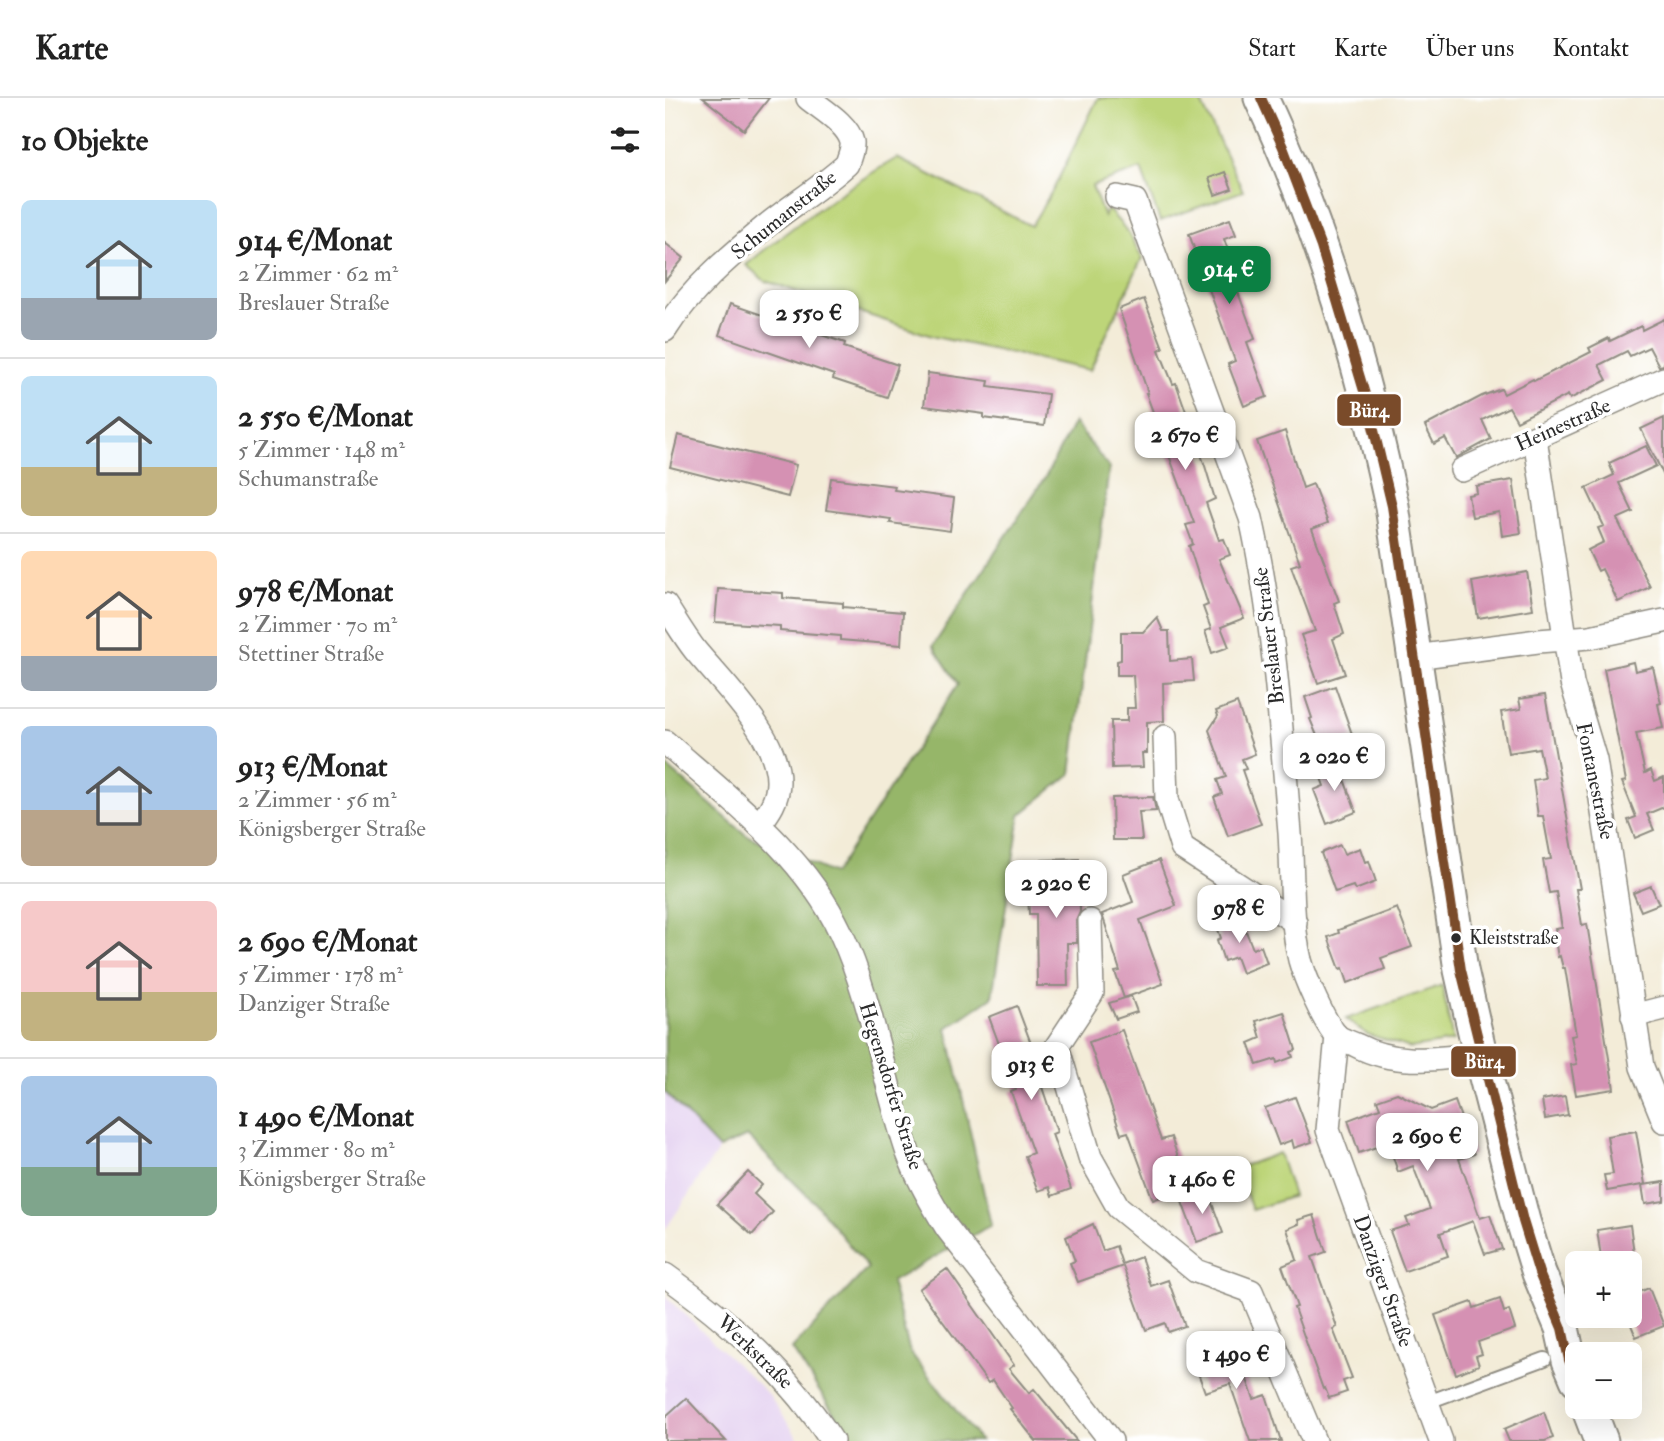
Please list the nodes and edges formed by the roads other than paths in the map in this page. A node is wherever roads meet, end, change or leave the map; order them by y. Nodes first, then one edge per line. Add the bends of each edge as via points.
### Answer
1 (808, 98) edge
2 (1261, 98) edge
3 (1117, 197) dead end
4 (665, 330) edge
5 (1664, 379) edge
6 (1535, 438) junction
7 (1462, 470) dead end
8 (665, 605) edge
9 (1664, 621) edge
10 (1565, 639) junction
11 (1415, 657) junction
12 (1165, 737) dead end
13 (665, 742) edge
14 (759, 825) junction
15 (1090, 921) dead end
16 (1295, 922) junction
17 (1664, 1008) edge
18 (1633, 1016) junction
19 (1337, 1036) junction
20 (1480, 1054) junction
21 (1664, 1121) edge
22 (665, 1275) edge
23 (1565, 1342) edge
24 (1545, 1359) dead end
25 (1428, 1402) junction
26 (1593, 1419) edge
27 (832, 1441) edge
28 (1111, 1441) edge
29 (1314, 1441) edge
30 (1441, 1441) edge
31 (1601, 1441) edge

1 - 4 street, Schumanstraße via 846,130 852,142 846,164 713,272
2 - 11 street via 1309,209 1349,331 1392,506
3 - 16 street, Breslauer Straße via 1135,201 1251,518 1269,614
5 - 6 street, Heinestraße
6 - 7 street, Heinestraße
6 - 10 street, Fontanestraße
8 - 14 street via 773,754 778,781 773,807
9 - 10 street
10 - 11 street
10 - 18 street, Fontanestraße via 1572,683 1595,760
11 - 20 street via 1461,970
12 - 16 street via 1167,799 1182,848
13 - 14 street, Hegensdorfer Straße
14 - 28 street, Hegensdorfer Straße via 815,888 840,932 860,980 908,1153 927,1197
15 - 29 street via 1092,993 1057,1046 1090,1157 1118,1207 1196,1270 1251,1291
16 - 19 street, Breslauer Straße via 1311,993
17 - 18 street
18 - 21 street, Fontanestraße via 1642,1067
19 - 20 street via 1364,1050 1403,1060
19 - 25 street, Danziger Straße via 1328,1130
20 - 23 street via 1523,1221
22 - 27 street, Werkstraße via 764,1356 799,1394
24 - 25 lane
25 - 30 street, Danziger Straße
26 - 31 street

